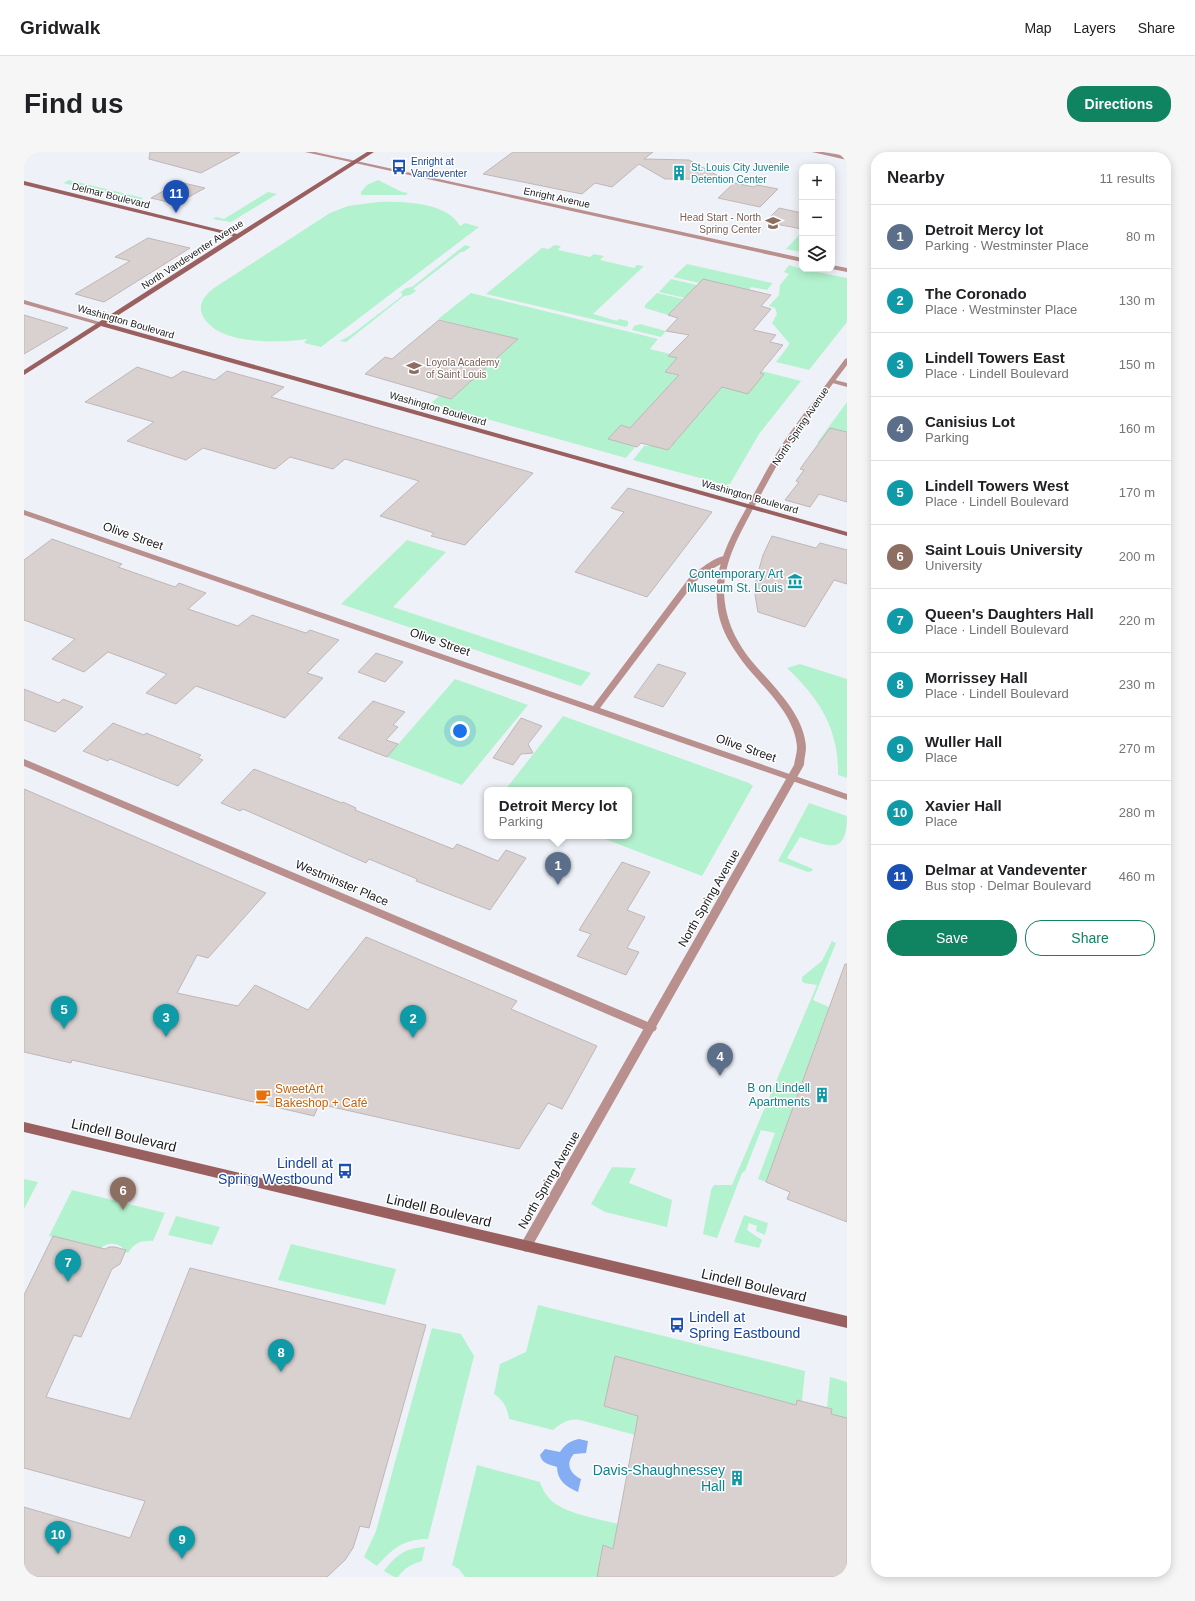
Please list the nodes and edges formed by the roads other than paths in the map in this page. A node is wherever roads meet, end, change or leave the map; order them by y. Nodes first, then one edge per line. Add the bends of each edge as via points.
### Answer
1 (308, 152) edge
2 (371, 152) edge
3 (815, 152) edge
4 (847, 158) edge
5 (355, 163) junction
6 (24, 183) edge
7 (240, 236) junction
8 (799, 259) edge
9 (835, 268) edge
10 (847, 270) edge
11 (24, 302) edge
12 (101, 324) junction
13 (847, 360) edge
14 (24, 373) edge
15 (831, 381) junction
16 (847, 385) edge
17 (750, 506) junction
18 (24, 512) edge
19 (847, 534) edge
20 (725, 558) junction
21 (594, 709) junction
22 (24, 762) edge
23 (793, 778) junction
24 (847, 797) edge
25 (651, 1028) junction
26 (24, 1127) edge
27 (526, 1246) junction
28 (847, 1322) edge

1 - 5 street, Enright Avenue
2 - 5 main road, North Vandeventer Avenue
3 - 4 street
5 - 7 main road, North Vandeventer Avenue
5 - 8 street, Enright Avenue
6 - 7 main road, Delmar Boulevard
7 - 12 main road, North Vandeventer Avenue
9 - 10 street
11 - 12 street, Washington Boulevard
12 - 14 main road, North Vandeventer Avenue
12 - 17 main road, Washington Boulevard
13 - 15 street, North Spring Avenue
15 - 16 street
15 - 17 street, North Spring Avenue via 790,438
17 - 19 main road, Washington Boulevard
17 - 20 street, North Spring Avenue
18 - 21 street, Olive Street
20 - 21 street via 697,575
20 - 23 street, North Spring Avenue via 720,579 722,614 740,652 780,700 795,725 800,737 802,754
21 - 23 street, Olive Street
22 - 25 street, Westminster Place
23 - 24 street, Olive Street
23 - 25 street, North Spring Avenue
25 - 27 street, North Spring Avenue
26 - 27 main road, Lindell Boulevard
27 - 28 main road, Lindell Boulevard

